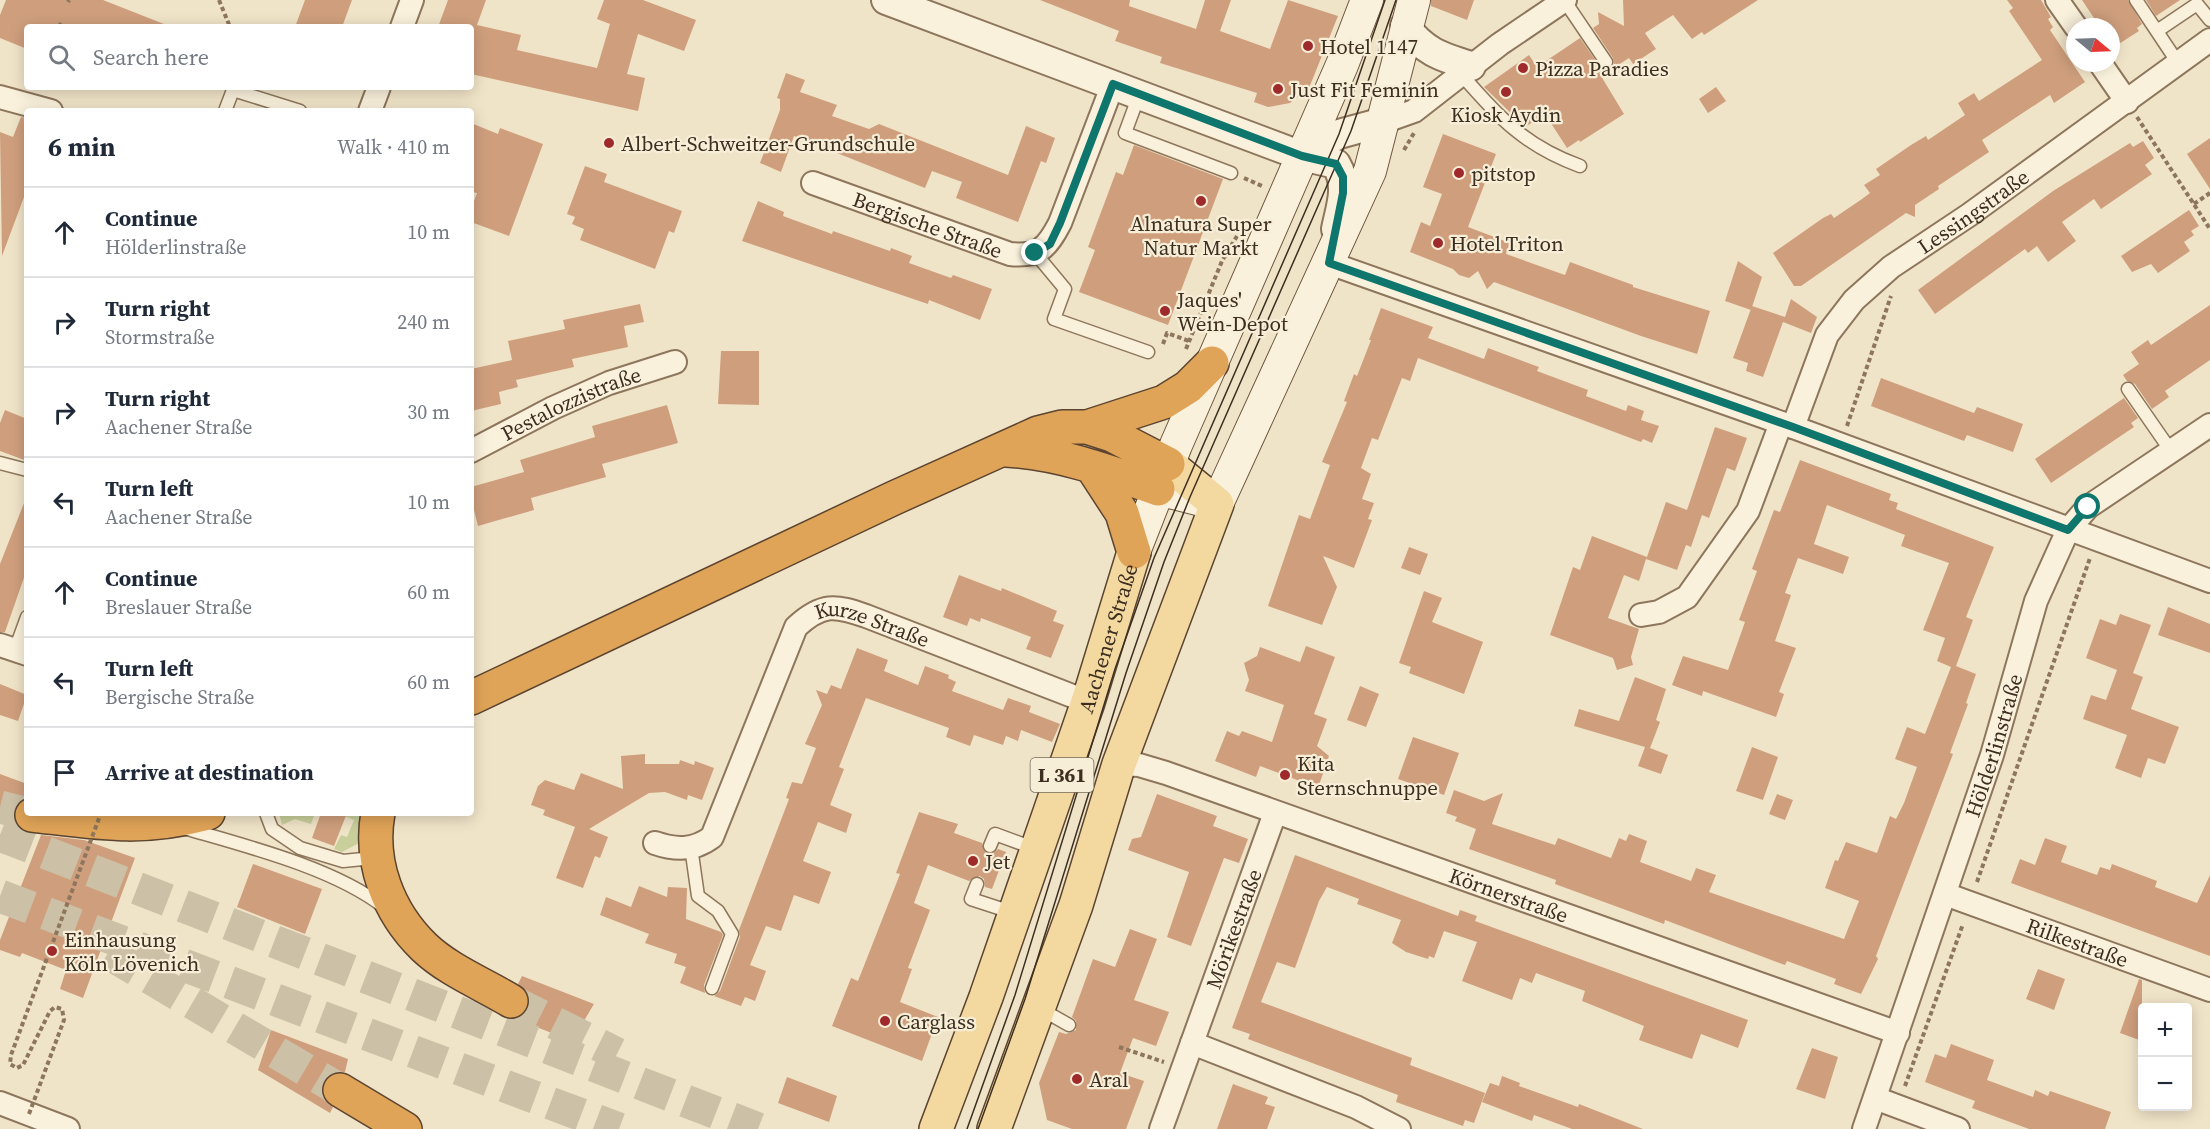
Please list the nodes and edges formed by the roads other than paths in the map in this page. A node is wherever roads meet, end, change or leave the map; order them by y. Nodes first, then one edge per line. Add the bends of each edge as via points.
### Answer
1 (412, 0) edge
2 (886, 0) edge
3 (1367, 0) edge
4 (1565, 0) edge
5 (2057, 0) edge
6 (2136, 0) edge
7 (1410, 13) edge
8 (2070, 18) edge
9 (2210, 20) edge
10 (403, 24) edge
11 (2157, 31) junction
12 (2210, 40) edge
13 (1605, 62) dead end
14 (2178, 63) junction
15 (1466, 70) junction
16 (2106, 72) edge
17 (1113, 84) junction
18 (233, 90) edge
19 (233, 90) edge
20 (378, 90) edge
21 (1140, 94) junction
22 (0, 97) edge
23 (2127, 102) junction
24 (40, 108) edge
25 (226, 108) edge
26 (290, 108) edge
27 (371, 108) edge
28 (1383, 122) junction
29 (1302, 156) junction
30 (1580, 166) dead end
31 (1232, 173) road end
32 (813, 183) dead end
33 (1035, 253) junction
34 (1329, 263) junction
35 (1148, 352) road end
36 (675, 362) dead end
37 (1212, 363) junction
38 (2128, 389) dead end
39 (1787, 425) junction
40 (2210, 425) edge
41 (1087, 427) junction
42 (474, 449) edge
43 (1001, 450) junction
44 (2171, 451) junction
45 (0, 463) edge
46 (1092, 467) junction
47 (24, 469) edge
48 (1163, 477) junction
49 (1217, 504) junction
50 (2068, 530) junction
51 (1134, 552) junction
52 (2210, 581) edge
53 (1641, 615) dead end
54 (24, 625) edge
55 (14, 650) edge
56 (474, 697) edge
57 (1088, 702) junction
58 (1119, 764) junction
59 (1275, 813) junction
60 (47, 816) edge
61 (195, 816) edge
62 (267, 816) edge
63 (378, 816) edge
64 (164, 823) junction
65 (655, 843) dead end
66 (375, 845) junction
67 (990, 846) dead end
68 (691, 848) junction
69 (1037, 849) junction
70 (977, 884) dead end
71 (1945, 894) junction
72 (1014, 913) junction
73 (407, 924) junction
74 (712, 988) dead end
75 (2210, 990) edge
76 (511, 1000) tunnel mouth
77 (1038, 1008) junction
78 (1069, 1026) dead end
79 (1898, 1033) junction
80 (1192, 1043) junction
81 (340, 1090) tunnel mouth
82 (1875, 1098) junction
83 (0, 1103) edge
84 (997, 1128) edge
85 (68, 1129) edge
86 (405, 1129) edge
87 (936, 1129) edge
88 (1161, 1129) edge
89 (1399, 1129) edge
90 (1864, 1129) edge
91 (1958, 1129) edge

1 - 10 street
2 - 17 street
3 - 29 main road, Aachener Straße / L 361
4 - 13 lane
4 - 15 street
5 - 8 street
6 - 11 lane
7 - 15 street via 1417,43
7 - 28 main road, L 361
9 - 11 lane via 2197,4
11 - 14 lane
12 - 14 street, Lessingstraße
14 - 23 street, Lessingstraße
15 - 28 street via 1414,111
15 - 30 lane via 1492,110 1522,136 1548,154
16 - 23 street
17 - 21 street
17 - 33 street via 1060,223 1050,244
18 - 25 lane
19 - 26 lane
20 - 27 street
21 - 29 street
21 - 31 lane via 1125,133
22 - 24 street
23 - 39 street, Lessingstraße via 1903,259 1854,300 1827,335
28 - 29 street via 1339,134
28 - 34 main road, L 361 via 1370,171
29 - 34 street via 1336,164 1343,177
29 - 37 main road, Aachener Straße / L 361
32 - 33 street, Bergische Straße via 1010,254
33 - 35 lane via 1065,289 1054,319
34 - 39 street
34 - 49 main road, L 361
36 - 42 street, Pestalozzistraße via 609,383
37 - 41 highway via 1188,387 1164,402
37 - 48 main road, Aachener Straße / L 361
38 - 44 lane
39 - 50 street
39 - 53 street, Lessingstraße via 1748,511 1687,597 1659,612
40 - 44 street, Hölderlinstraße
41 - 43 highway via 1062,427 1038,433
41 - 48 highway via 1112,435
43 - 46 highway via 1038,452
43 - 56 highway
44 - 50 street, Hölderlinstraße via 2088,507
45 - 47 lane
46 - 48 highway
46 - 51 highway via 1122,513
48 - 49 main road
48 - 51 main road, Aachener Straße / L 361
49 - 58 main road, L 361
50 - 52 street
50 - 71 street, Hölderlinstraße via 2036,601 1992,755
51 - 57 main road, Aachener Straße / L 361
54 - 55 lane
57 - 68 street, Kurze Straße via 859,613 827,607 811,613 796,627 718,825 707,841
57 - 69 main road, Aachener Straße / L 361
58 - 59 street, Körnerstraße via 1166,773
58 - 77 main road, L 361 via 1076,905
59 - 79 street, Körnerstraße
59 - 80 street, Mörikestraße
60 - 64 highway via 120,826
61 - 64 highway
62 - 66 lane via 272,829 284,839 343,861 363,859
63 - 66 highway
64 - 73 lane via 270,854 336,880 376,900
65 - 68 street
66 - 73 highway via 380,878
67 - 69 lane via 995,834
68 - 74 lane via 698,896 718,911 732,934
69 - 72 main road, Aachener Straße / L 361
70 - 72 lane via 971,899
71 - 75 street, Rilkestraße
71 - 79 street, Hölderlinstraße
72 - 87 main road, Aachener Straße / L 361
73 - 76 highway via 424,947
77 - 78 lane
77 - 84 main road, L 361
79 - 82 street, Hölderlinstraße
80 - 88 street, Mörikestraße
80 - 89 street via 1356,1107
81 - 86 highway
82 - 90 street, Hölderlinstraße
82 - 91 street
83 - 85 street

